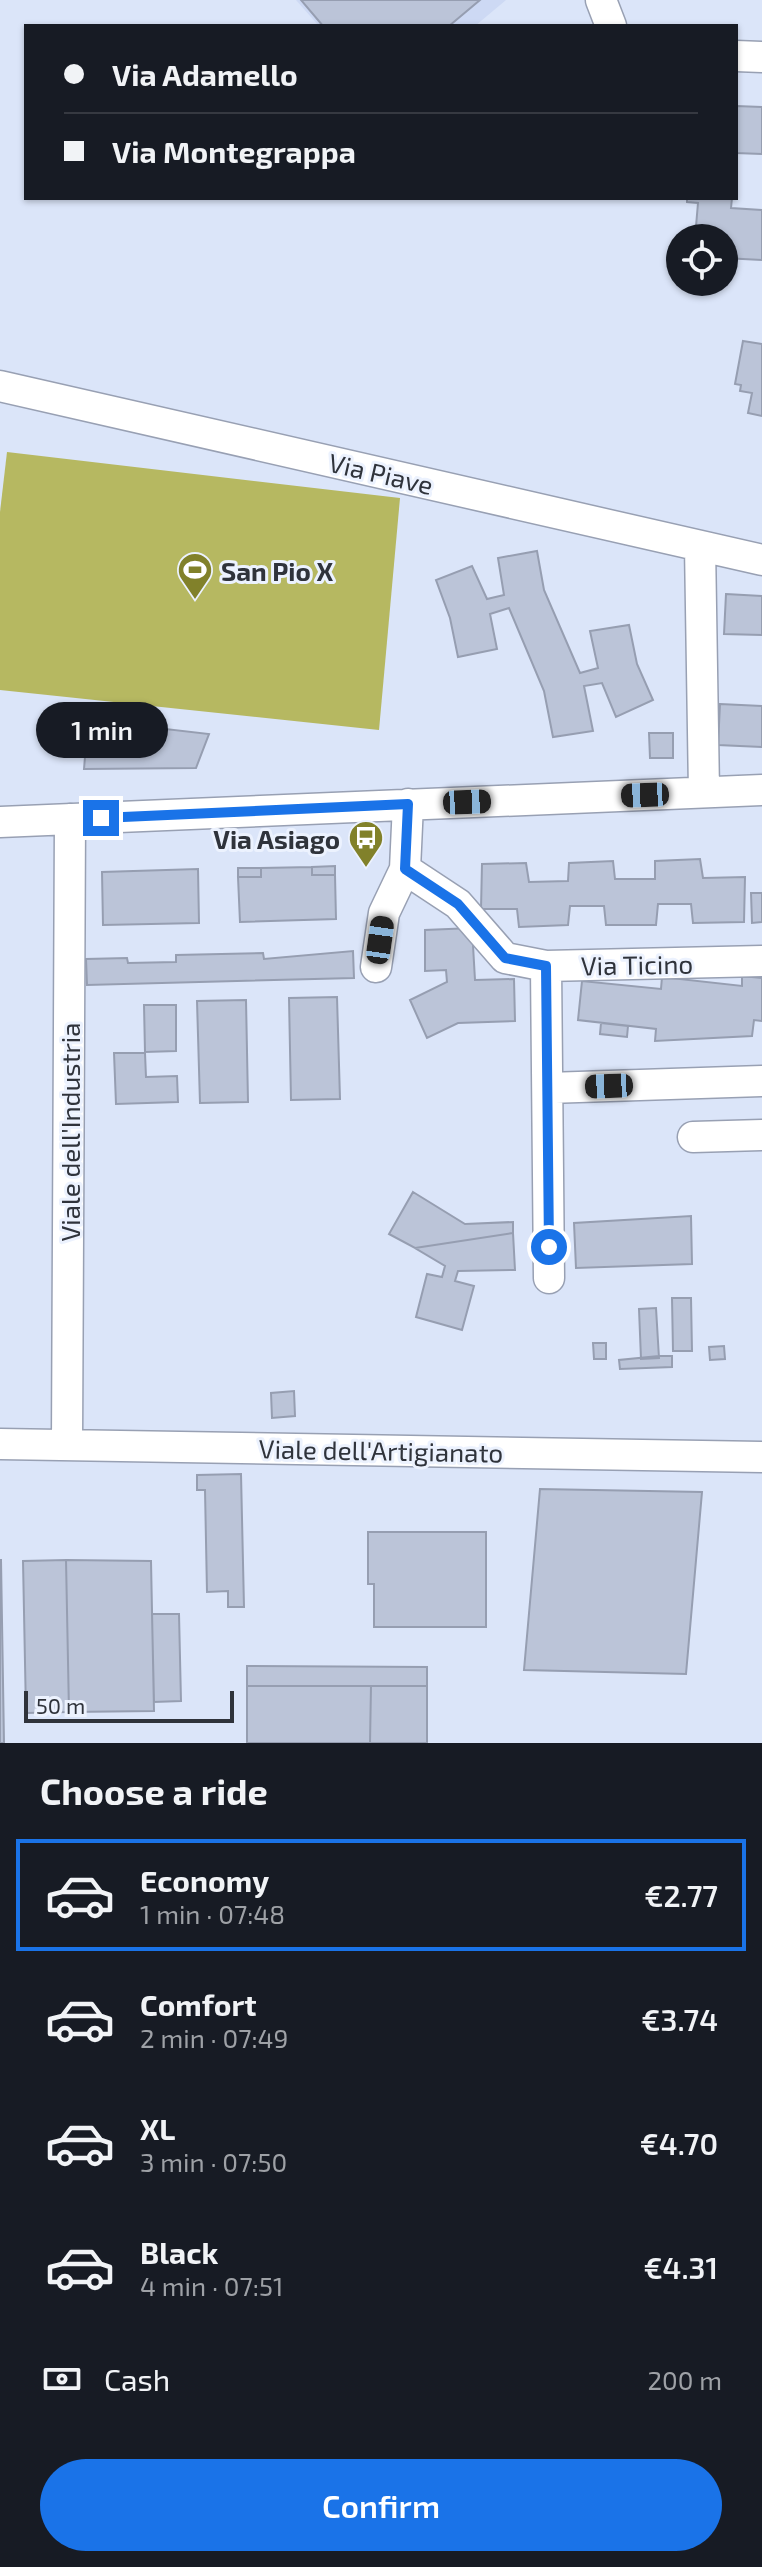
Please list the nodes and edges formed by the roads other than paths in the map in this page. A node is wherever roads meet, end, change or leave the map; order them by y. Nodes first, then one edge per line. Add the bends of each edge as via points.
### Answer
1 (601, 0) edge
2 (610, 24) edge
3 (738, 56) edge
4 (762, 57) edge
5 (0, 386) edge
6 (700, 546) junction
7 (762, 560) edge
8 (762, 790) edge
9 (704, 792) junction
10 (408, 804) junction
11 (70, 819) junction
12 (0, 822) edge
13 (405, 869) junction
14 (762, 961) edge
15 (546, 966) junction
16 (376, 967) dead end
17 (762, 1081) edge
18 (548, 1088) junction
19 (762, 1135) edge
20 (693, 1137) dead end
21 (549, 1278) dead end
22 (0, 1444) edge
23 (67, 1444) junction
24 (762, 1457) edge

1 - 2 street
3 - 4 street
5 - 6 street, Via Piave
6 - 7 street, Via Piave
6 - 9 street
8 - 9 street
9 - 10 street
10 - 11 street
10 - 13 street
11 - 12 street
11 - 23 street, Viale dell'Industria
13 - 15 street, Via Ticino via 458,904 505,958
13 - 16 street via 384,913
14 - 15 street, Via Ticino
15 - 18 street
17 - 18 street
18 - 21 street
19 - 20 street
22 - 23 street, Viale dell'Artigianato
23 - 24 street, Viale dell'Artigianato

